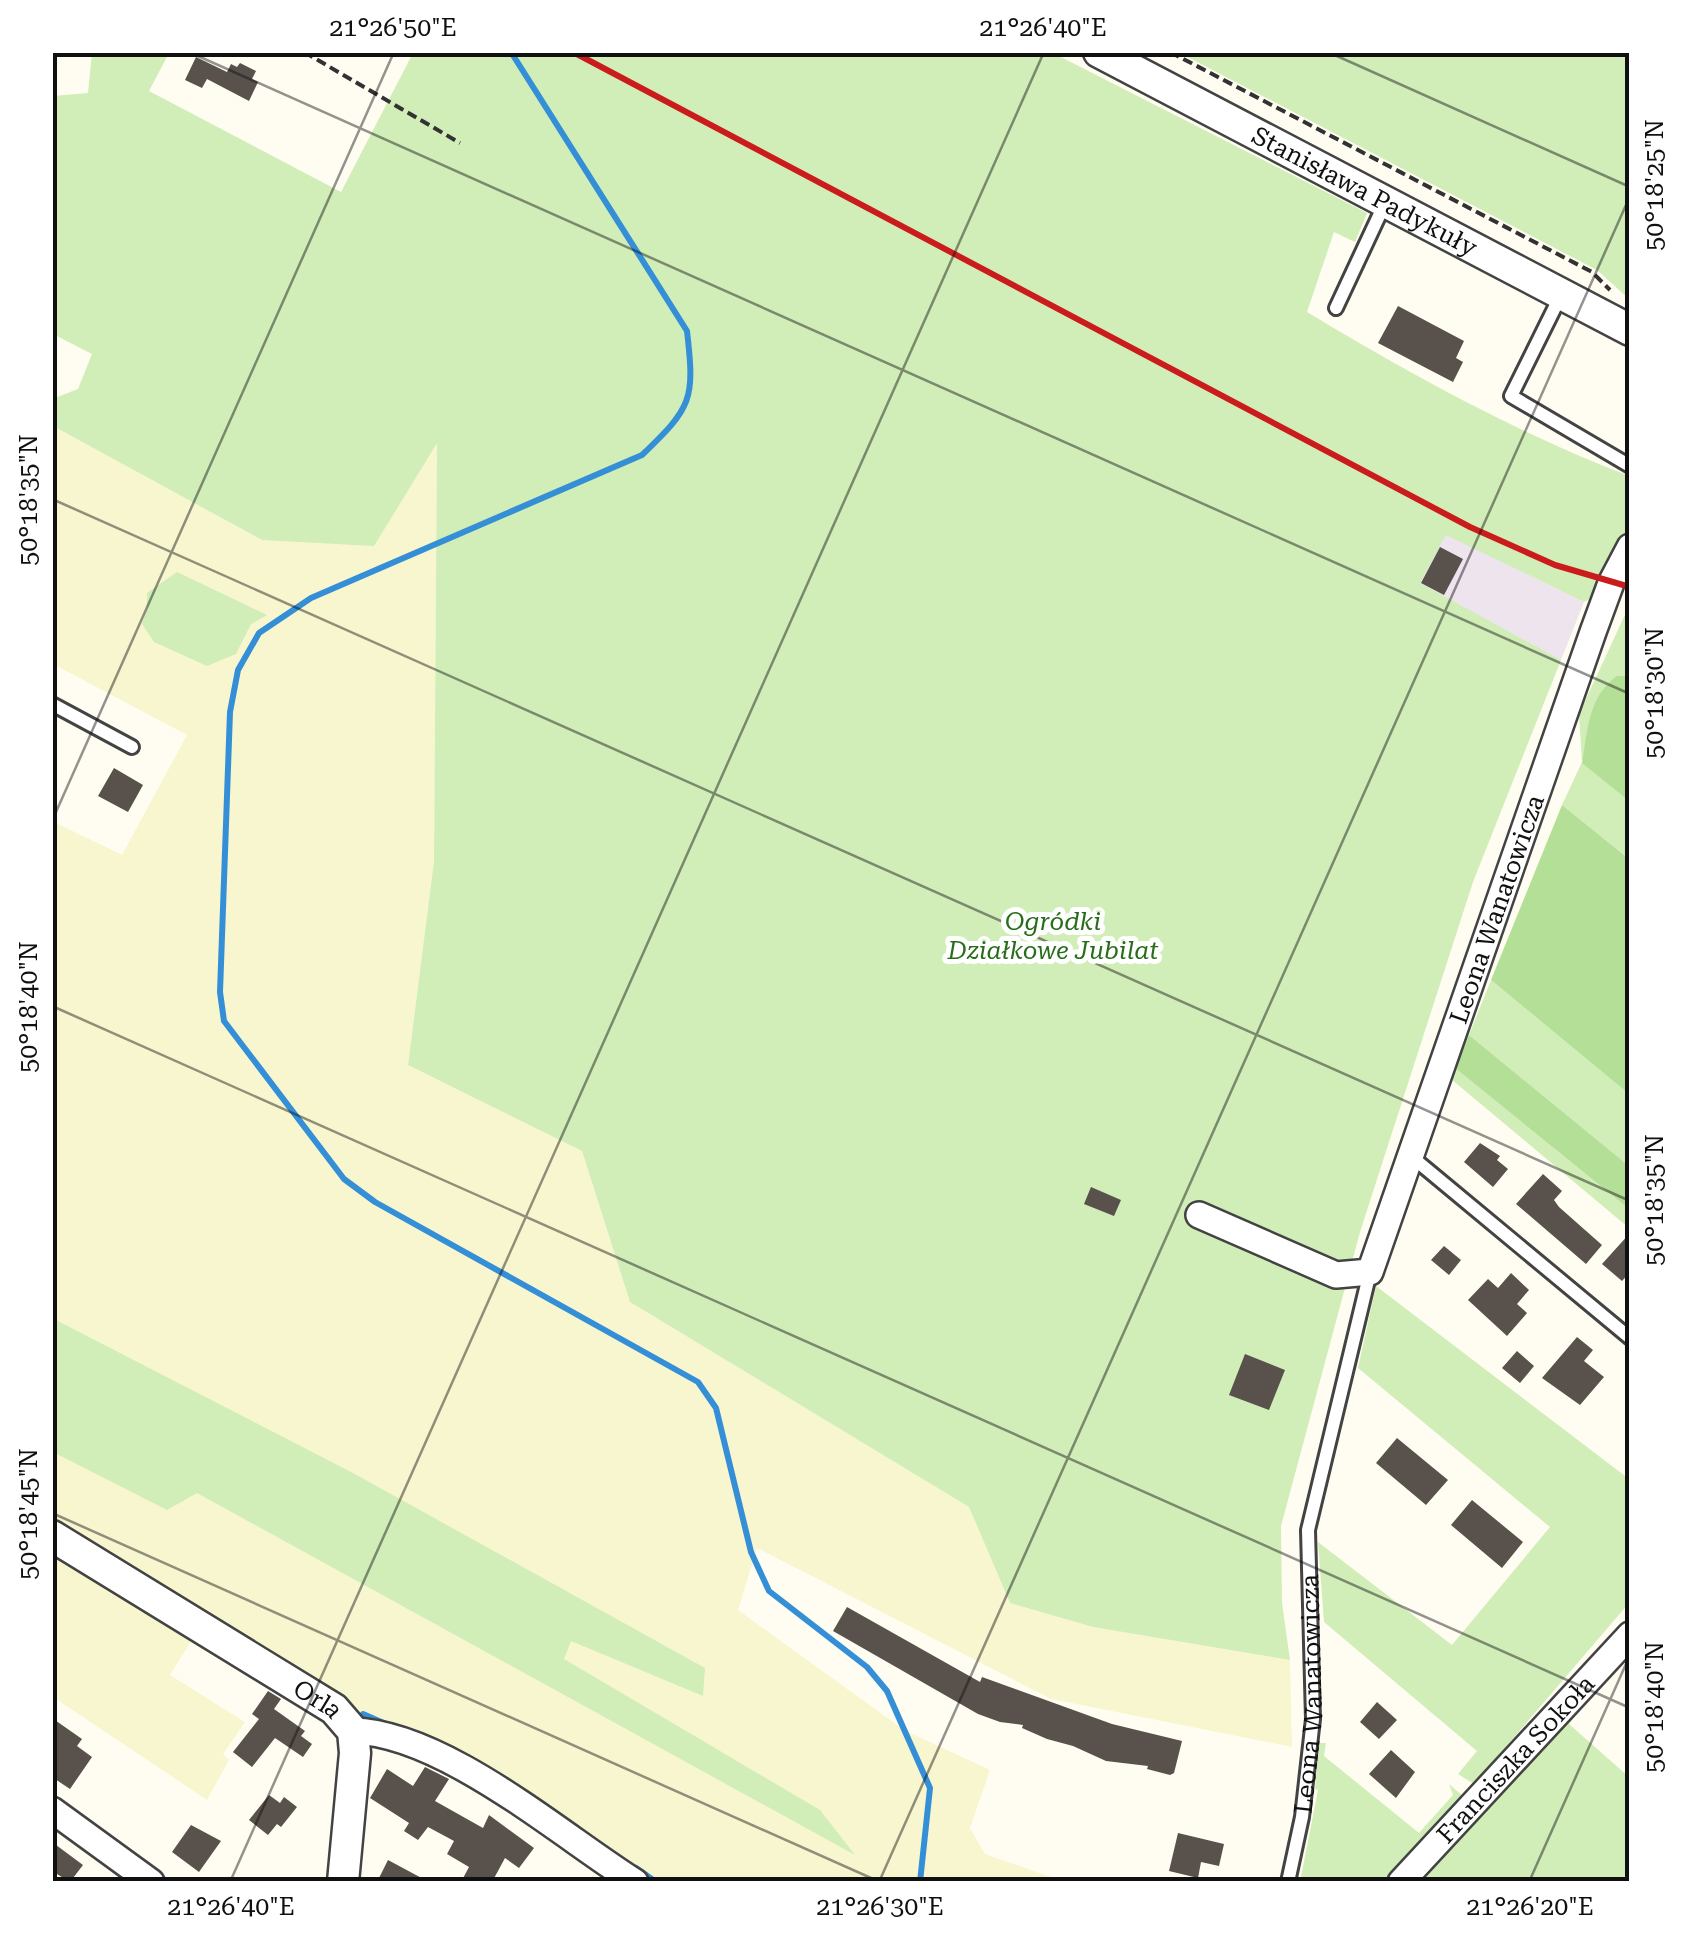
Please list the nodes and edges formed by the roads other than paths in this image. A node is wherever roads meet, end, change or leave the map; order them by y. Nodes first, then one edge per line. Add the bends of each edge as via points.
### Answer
1 (1098, 52) edge
2 (1386, 202) junction
3 (1561, 295) junction
4 (1336, 308) dead end
5 (1630, 330) edge
6 (1630, 466) edge
7 (1630, 547) edge
8 (52, 704) edge
9 (132, 747) dead end
10 (1412, 1157) junction
11 (1199, 1215) dead end
12 (1370, 1272) junction
13 (1630, 1338) edge
14 (52, 1536) edge
15 (1630, 1634) edge
16 (353, 1730) junction
17 (52, 1810) edge
18 (150, 1882) edge
19 (343, 1882) edge
20 (635, 1882) edge
21 (1288, 1882) edge
22 (1401, 1882) edge

1 - 2 street, Stanisława Padykuły
2 - 3 street, Stanisława Padykuły
2 - 4 lane
3 - 5 street, Stanisława Padykuły
3 - 6 lane via 1511,396
7 - 10 street, Leona Wanatowicza via 1593,632
8 - 9 lane
10 - 12 street, Leona Wanatowicza
10 - 13 lane
11 - 12 street via 1336,1275
12 - 21 lane, Leona Wanatowicza via 1308,1530 1313,1718
14 - 16 street, Orla via 334,1709
15 - 22 street, Franciszka Sokoła
16 - 19 street
16 - 20 street, Orla via 434,1753
17 - 18 street

